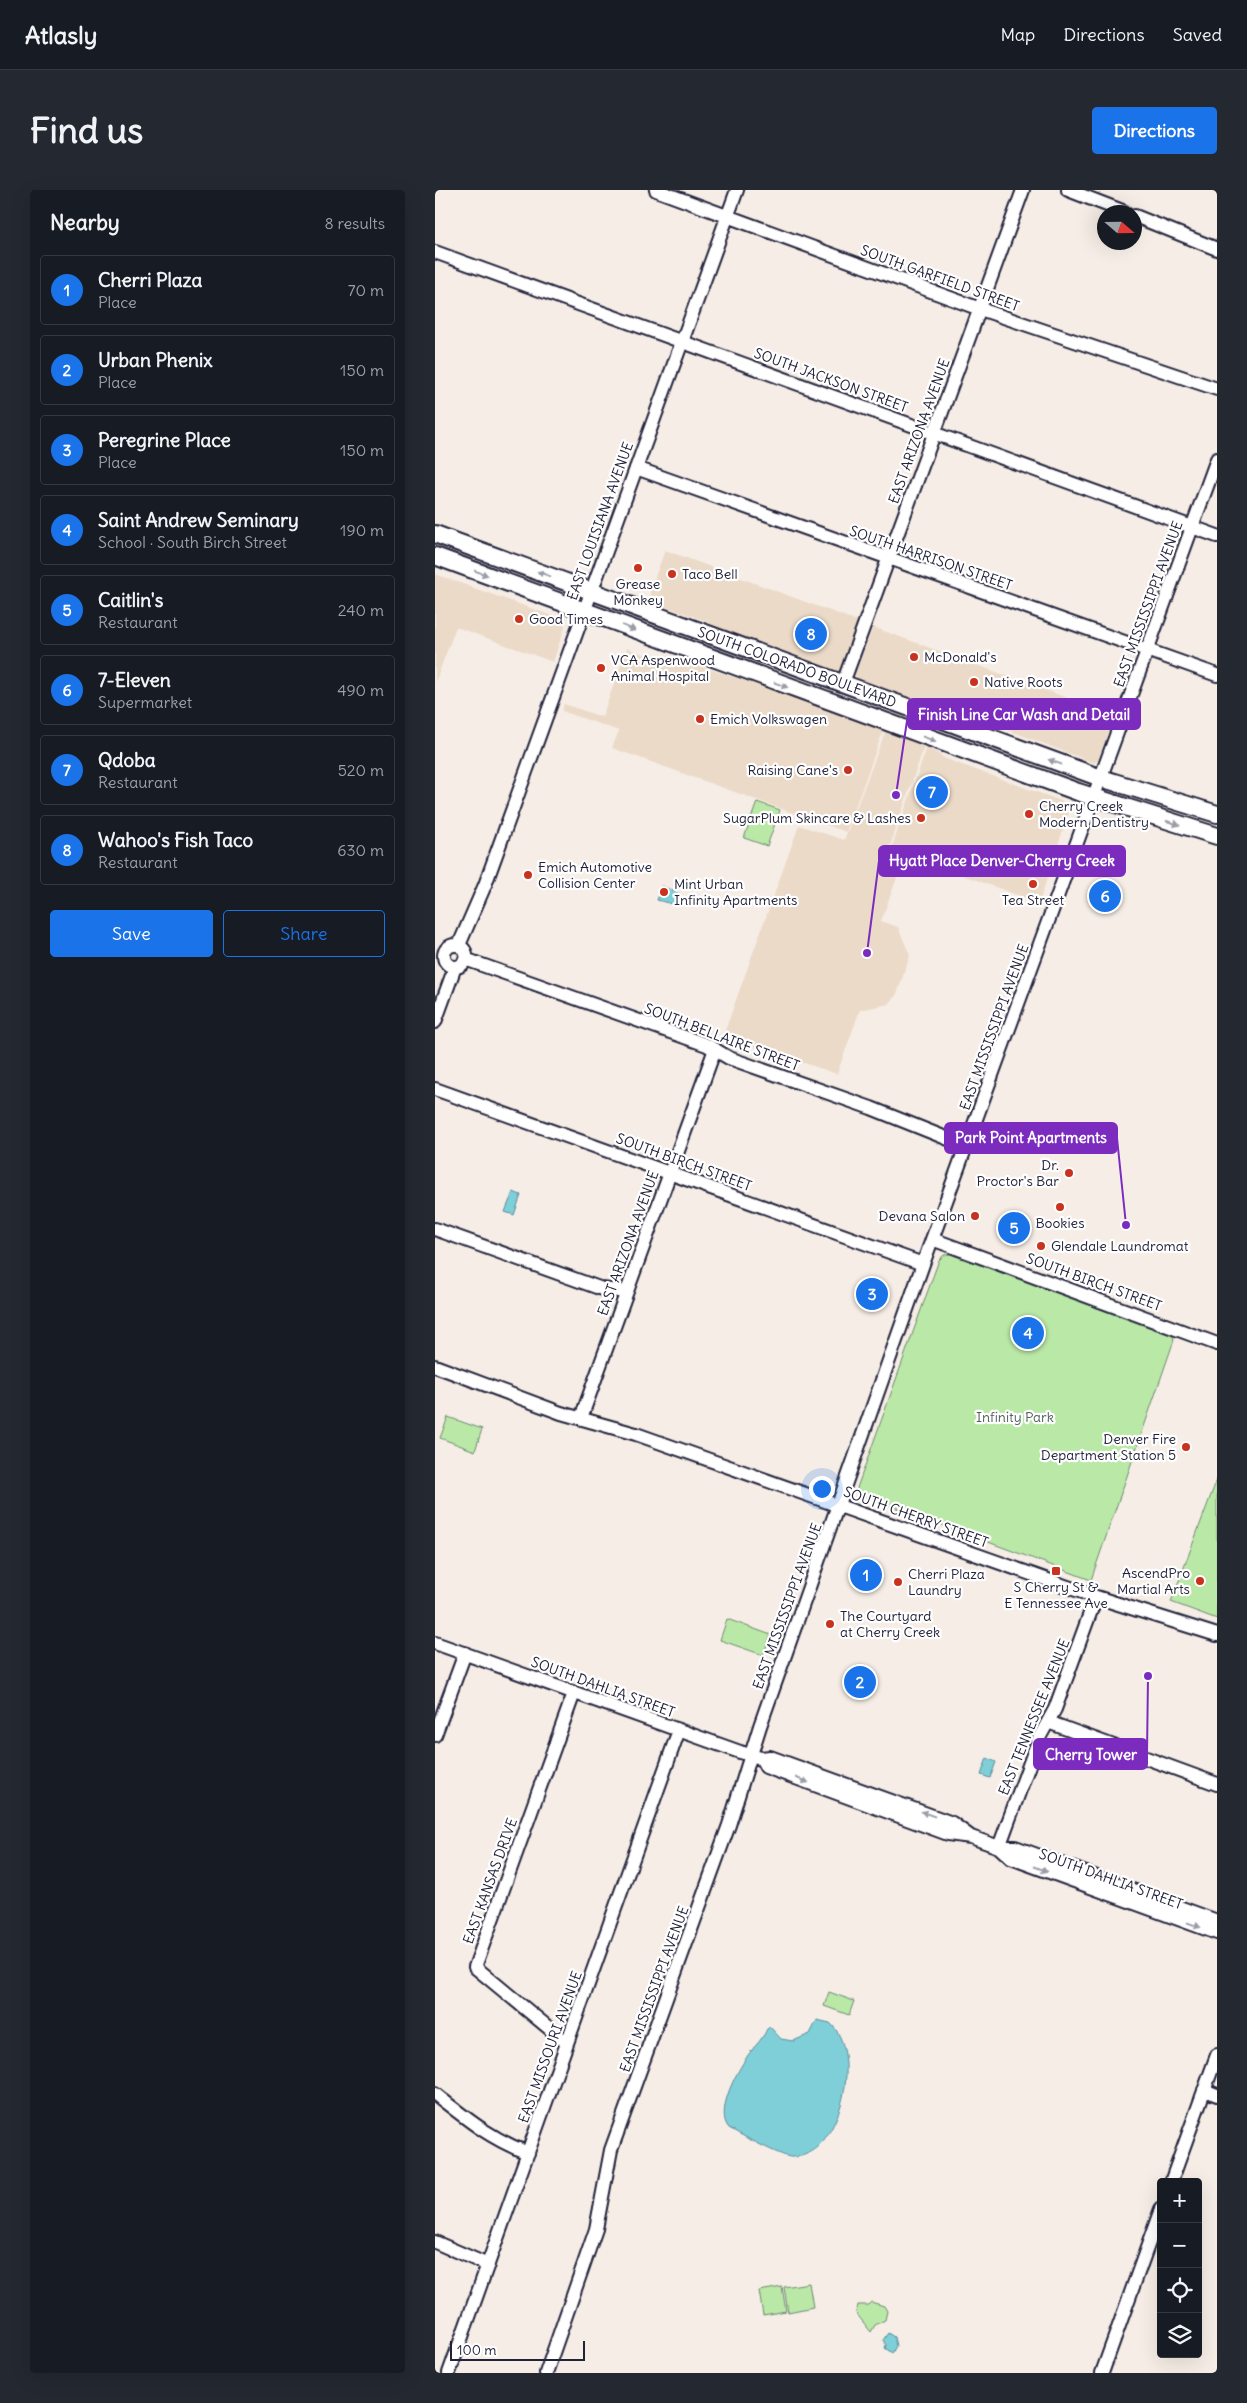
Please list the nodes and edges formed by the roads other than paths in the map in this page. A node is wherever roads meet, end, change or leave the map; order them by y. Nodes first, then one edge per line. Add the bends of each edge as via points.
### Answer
1 (656, 190) edge
2 (737, 190) edge
3 (1023, 190) edge
4 (1068, 190) edge
5 (1107, 205) edge
6 (727, 216) junction
7 (1142, 219) edge
8 (1217, 249) edge
9 (435, 252) edge
10 (980, 310) junction
11 (681, 342) junction
12 (1217, 389) edge
13 (934, 434) junction
14 (1217, 459) edge
15 (636, 468) junction
16 (1192, 527) junction
17 (435, 534) edge
18 (1217, 536) edge
19 (435, 556) edge
20 (888, 559) junction
21 (590, 590) junction
22 (584, 610) junction
23 (1148, 650) junction
24 (1217, 675) edge
25 (843, 683) junction
26 (1101, 778) junction
27 (1093, 798) junction
28 (1217, 814) edge
29 (1217, 836) edge
30 (447, 959) edge
31 (435, 1022) edge
32 (715, 1049) junction
33 (435, 1089) edge
34 (967, 1146) junction
35 (669, 1173) junction
36 (435, 1229) edge
37 (932, 1239) junction
38 (923, 1264) junction
39 (626, 1292) junction
40 (1217, 1344) edge
41 (435, 1366) edge
42 (581, 1418) junction
43 (838, 1505) junction
44 (1096, 1597) junction
45 (1217, 1635) edge
46 (435, 1643) edge
47 (465, 1653) junction
48 (574, 1693) junction
49 (1047, 1722) junction
50 (679, 1730) junction
51 (435, 1735) edge
52 (755, 1757) junction
53 (1217, 1784) edge
54 (999, 1847) junction
55 (1217, 1921) edge
56 (1217, 1933) edge
57 (567, 2043) junction
58 (1217, 2055) edge
59 (1204, 2090) junction
60 (435, 2094) edge
61 (1217, 2095) edge
62 (528, 2153) junction
63 (1172, 2178) edge
64 (1157, 2221) edge
65 (435, 2242) edge
66 (488, 2265) junction
67 (449, 2373) edge
68 (545, 2373) edge
69 (1102, 2373) edge

1 - 6 street, SOUTH GARFIELD STREET
2 - 6 street, EAST LOUISIANA AVENUE
3 - 10 street, EAST ARIZONA AVENUE
4 - 5 street
6 - 10 street, SOUTH GARFIELD STREET
6 - 11 street, EAST LOUISIANA AVENUE
7 - 8 street
9 - 11 street, SOUTH JACKSON STREET
10 - 12 street, SOUTH GARFIELD STREET
10 - 13 street, EAST ARIZONA AVENUE
11 - 13 street, SOUTH JACKSON STREET
11 - 15 street, EAST LOUISIANA AVENUE
13 - 16 street, SOUTH JACKSON STREET
13 - 20 street, EAST ARIZONA AVENUE
14 - 16 street, EAST MISSISSIPPI AVENUE
15 - 20 street, SOUTH HARRISON STREET
15 - 21 street, EAST LOUISIANA AVENUE
16 - 18 street, SOUTH JACKSON STREET
16 - 23 street, EAST MISSISSIPPI AVENUE
21 -> 17 main road, SOUTH COLORADO BOULEVARD
19 -> 22 main road, SOUTH COLORADO BOULEVARD
20 - 23 street, SOUTH HARRISON STREET
20 - 25 street, EAST ARIZONA AVENUE
21 - 22 street, EAST LOUISIANA AVENUE
21 - 25 main road, SOUTH COLORADO BOULEVARD
22 -> 27 main road, SOUTH COLORADO BOULEVARD
22 - 30 street, EAST LOUISIANA AVENUE via 485,885 459,945 466,953
23 - 24 street, SOUTH HARRISON STREET
23 - 26 street, EAST MISSISSIPPI AVENUE
26 -> 25 main road, SOUTH COLORADO BOULEVARD
26 - 27 street, EAST MISSISSIPPI AVENUE
26 - 28 main road, SOUTH COLORADO BOULEVARD
27 -> 29 main road, SOUTH COLORADO BOULEVARD
27 - 34 street, EAST MISSISSIPPI AVENUE
30 - 31 street
30 - 32 street, SOUTH BELLAIRE STREET
32 - 34 street, SOUTH BELLAIRE STREET via 729,1058
32 - 35 street, EAST ARIZONA AVENUE
33 - 35 street, SOUTH BIRCH STREET
34 - 37 street, EAST MISSISSIPPI AVENUE
35 - 38 street, SOUTH BIRCH STREET
35 - 39 street, EAST ARIZONA AVENUE
36 - 39 street via 602,1289
37 - 38 street, EAST MISSISSIPPI AVENUE
37 - 40 street, SOUTH BIRCH STREET
38 - 43 street, EAST MISSISSIPPI AVENUE
39 - 42 street, EAST ARIZONA AVENUE
41 - 42 street, SOUTH CHERRY STREET
42 - 43 street, SOUTH CHERRY STREET
43 - 44 street, SOUTH CHERRY STREET
43 - 52 street, EAST MISSISSIPPI AVENUE
44 - 45 street, SOUTH CHERRY STREET
44 - 49 street, EAST TENNESSEE AVENUE via 1058,1701
46 - 47 street, SOUTH DAHLIA STREET
47 - 48 street, SOUTH DAHLIA STREET
47 - 51 street
48 - 50 street, SOUTH DAHLIA STREET
48 - 57 street, EAST KANSAS DRIVE via 475,1967
49 - 53 street
49 - 54 street, EAST TENNESSEE AVENUE
50 - 52 street, SOUTH DAHLIA STREET
50 - 57 street, EAST MISSOURI AVENUE
52 - 54 street, SOUTH DAHLIA STREET via 766,1767 843,1796 948,1834 971,1837
52 - 68 street, EAST MISSISSIPPI AVENUE via 611,2150 596,2229
54 - 55 street, SOUTH DAHLIA STREET via 1015,1847
54 -> 56 street, SOUTH DAHLIA STREET via 1011,1858
57 - 62 street, EAST MISSOURI AVENUE
58 - 59 street
59 - 61 street
59 - 63 street
60 - 62 street via 482,2131
62 - 66 street, EAST MISSOURI AVENUE
64 - 69 street
65 - 66 street
66 - 67 street, EAST MISSOURI AVENUE

